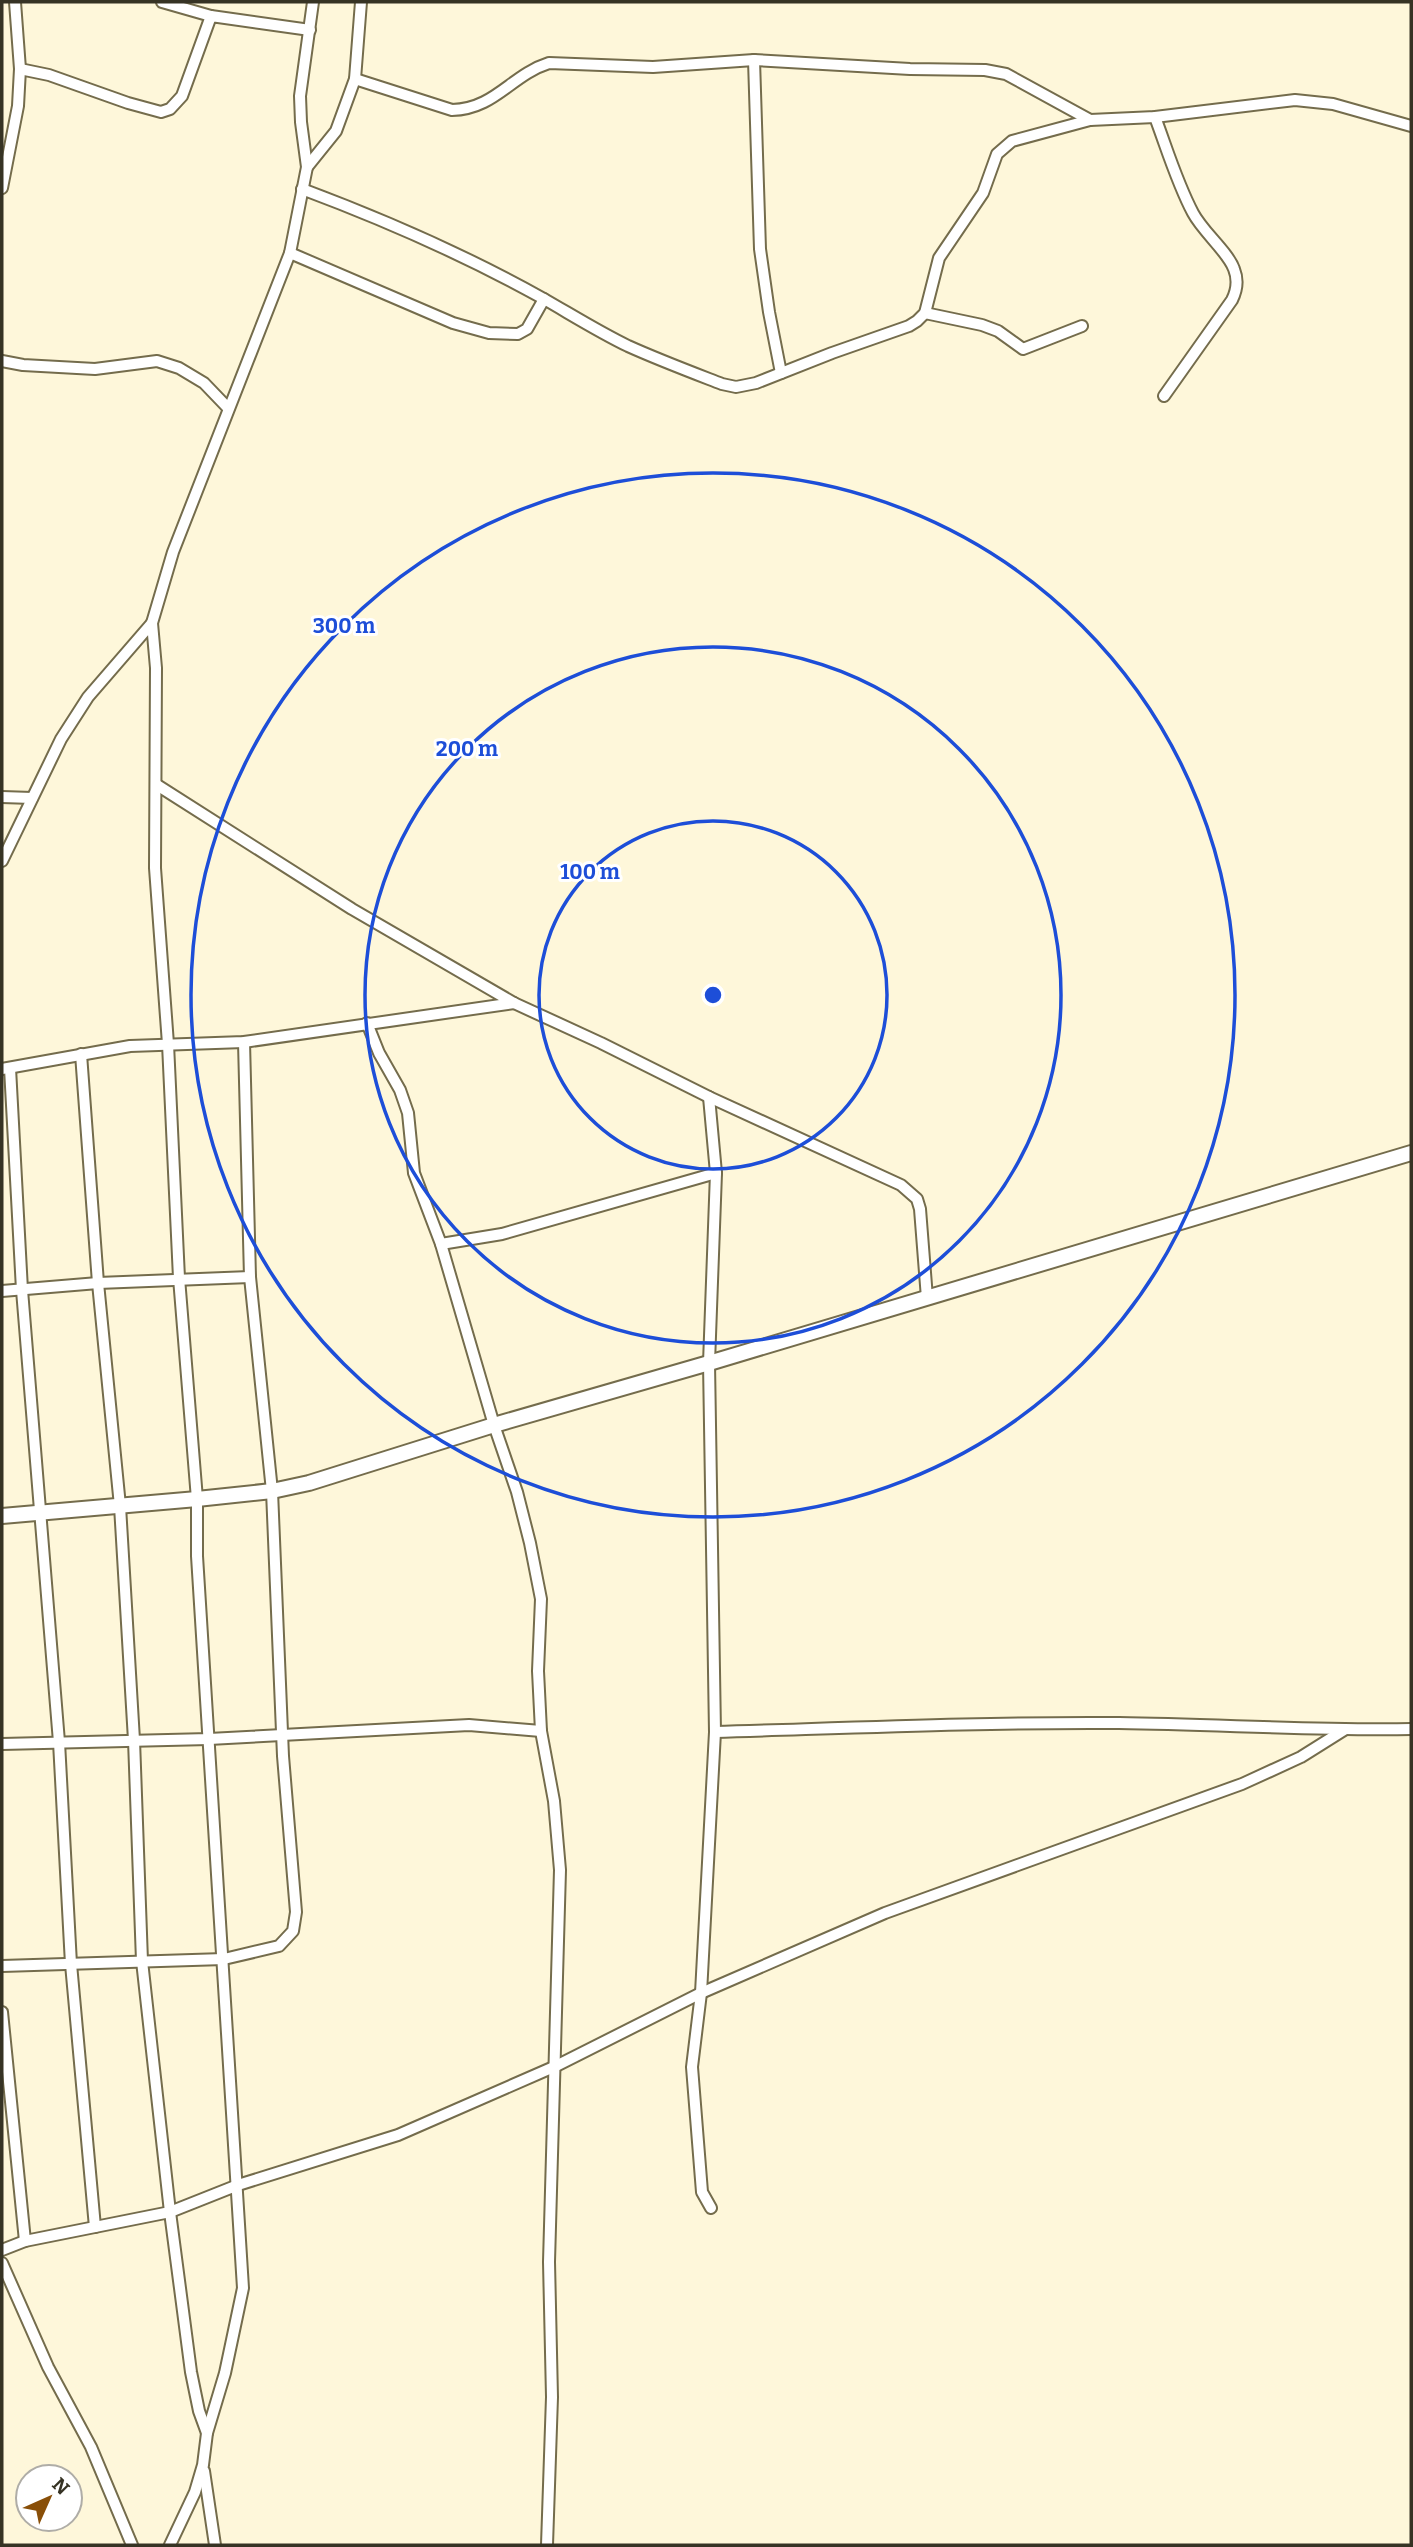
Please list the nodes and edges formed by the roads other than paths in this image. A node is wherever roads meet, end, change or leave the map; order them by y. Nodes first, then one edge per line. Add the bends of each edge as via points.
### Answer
1 (15, 2) edge
2 (162, 2) edge
3 (313, 2) edge
4 (361, 2) edge
5 (211, 16) junction
6 (310, 30) junction
7 (754, 60) junction
8 (20, 69) junction
9 (355, 79) junction
10 (1155, 117) junction
11 (1090, 120) junction
12 (1411, 126) edge
13 (307, 167) junction
14 (2, 188) edge
15 (302, 189) junction
16 (289, 253) junction
17 (544, 299) junction
18 (925, 313) junction
19 (1082, 326) dead end
20 (2, 361) edge
21 (781, 373) junction
22 (1164, 396) dead end
23 (228, 408) junction
24 (152, 623) junction
25 (157, 785) junction
26 (2, 797) edge
27 (32, 798) junction
28 (2, 861) edge
29 (514, 1003) junction
30 (367, 1023) junction
31 (244, 1042) junction
32 (168, 1044) junction
33 (81, 1054) junction
34 (6, 1068) edge
35 (709, 1097) junction
36 (1411, 1153) edge
37 (716, 1173) junction
38 (441, 1244) junction
39 (250, 1277) junction
40 (179, 1278) junction
41 (98, 1283) junction
42 (23, 1290) junction
43 (2, 1291) edge
44 (927, 1298) junction
45 (709, 1363) junction
46 (494, 1425) junction
47 (272, 1491) junction
48 (197, 1499) junction
49 (120, 1506) junction
50 (41, 1513) junction
51 (2, 1516) edge
52 (1411, 1729) edge
53 (1344, 1730) junction
54 (541, 1731) junction
55 (715, 1732) junction
56 (283, 1735) junction
57 (209, 1739) junction
58 (134, 1740) junction
59 (59, 1742) junction
60 (2, 1744) edge
61 (224, 1959) junction
62 (142, 1961) junction
63 (71, 1964) junction
64 (2, 1966) edge
65 (701, 1993) junction
66 (2, 2012) edge
67 (556, 2066) junction
68 (238, 2185) junction
69 (711, 2208) dead end
70 (170, 2212) junction
71 (95, 2227) junction
72 (25, 2241) junction
73 (2, 2250) edge
74 (2, 2263) edge
75 (207, 2433) junction
76 (203, 2465) junction
77 (132, 2545) edge
78 (170, 2545) edge
79 (215, 2545) edge
80 (547, 2545) edge

1 - 8 street
2 - 5 street
3 - 6 street
4 - 9 street
5 - 6 street
5 - 8 street via 182,96 161,112
6 - 13 street via 300,96
7 - 9 street via 653,67 549,63 469,110 452,110
7 - 11 street via 995,71
7 - 21 street via 760,249
8 - 14 street via 18,106
9 - 13 street via 336,131
10 - 11 street
10 - 12 street via 1295,100 1333,104
10 - 22 street via 1192,211 1229,259 1237,282 1232,300
11 - 18 street via 1012,141 997,153 982,193 939,258
13 - 15 street
15 - 16 street
15 - 17 street via 421,238
16 - 17 street via 453,323 489,333 527,330
16 - 23 street
17 - 21 street via 630,347 722,384 736,387
18 - 19 street via 982,325 1023,349
18 - 21 street via 909,326
20 - 23 street via 95,369 157,361 204,383
23 - 24 street via 173,552
24 - 25 street
24 - 27 street via 88,697
25 - 29 street via 342,903
25 - 32 street via 155,868
26 - 27 street
27 - 28 street
29 - 30 street
29 - 35 street
30 - 31 street
30 - 38 street via 408,1113 414,1173
31 - 32 street
31 - 39 street
32 - 33 street
32 - 40 street
33 - 34 street
33 - 41 street
34 - 42 street
35 - 37 street
35 - 44 street via 911,1192 920,1209
36 - 44 street
37 - 38 street via 502,1234
37 - 45 street
38 - 46 street
39 - 40 street
39 - 47 street
40 - 41 street
40 - 48 street
41 - 42 street
41 - 49 street
42 - 43 street
42 - 50 street
44 - 45 street
45 - 46 street
45 - 55 street
46 - 47 street
46 - 54 street via 520,1505 541,1599
47 - 48 street
47 - 56 street
48 - 49 street
48 - 57 street
49 - 50 street
49 - 58 street
50 - 51 street
50 - 59 street
52 - 53 street
53 - 55 street via 1119,1723
53 - 65 street via 1301,1757 1242,1784 885,1913
54 - 56 street via 469,1725
54 - 67 street via 560,1870
55 - 65 street
56 - 57 street
56 - 61 street via 296,1912 293,1931 279,1946
57 - 58 street
57 - 61 street
58 - 59 street
58 - 62 street
59 - 60 street
59 - 63 street
61 - 62 street
61 - 68 street
62 - 63 street
62 - 70 street
63 - 64 street
63 - 71 street
65 - 67 street
65 - 69 street via 692,2067 702,2192
66 - 72 street
67 - 68 street via 398,2135
67 - 80 street
68 - 70 street
68 - 75 street via 243,2288
70 - 71 street
70 - 75 street via 191,2372
71 - 72 street
72 - 73 street
74 - 77 street via 48,2367 91,2447
75 - 76 street
76 - 78 street
76 - 79 street

